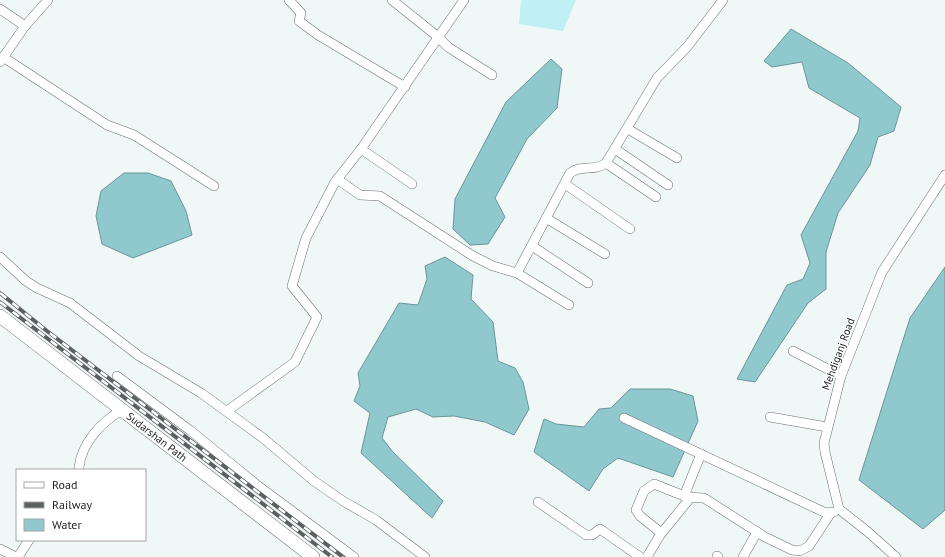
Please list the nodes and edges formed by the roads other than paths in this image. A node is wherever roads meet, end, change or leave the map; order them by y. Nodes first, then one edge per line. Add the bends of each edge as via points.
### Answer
1 (48, 0) edge
2 (289, 0) edge
3 (392, 0) edge
4 (464, 0) edge
5 (723, 0) edge
6 (0, 9) edge
7 (25, 26) junction
8 (437, 36) junction
9 (2, 60) edge
10 (492, 75) dead end
11 (404, 87) junction
12 (628, 129) junction
13 (360, 149) junction
14 (615, 149) junction
15 (677, 158) dead end
16 (606, 163) junction
17 (945, 175) edge
18 (337, 179) junction
19 (412, 184) dead end
20 (565, 184) junction
21 (668, 185) dead end
22 (214, 186) dead end
23 (656, 197) dead end
24 (546, 218) junction
25 (630, 229) dead end
26 (532, 246) junction
27 (605, 254) dead end
28 (0, 257) edge
29 (517, 273) junction
30 (588, 283) dead end
31 (569, 305) dead end
32 (0, 316) edge
33 (793, 351) dead end
34 (117, 376) dead end
35 (840, 376) junction
36 (122, 410) junction
37 (227, 412) junction
38 (770, 417) dead end
39 (624, 418) dead end
40 (827, 427) junction
41 (701, 454) junction
42 (80, 469) edge
43 (688, 496) junction
44 (538, 502) dead end
45 (839, 509) junction
46 (830, 514) junction
47 (757, 532) junction
48 (660, 535) junction
49 (28, 541) edge
50 (1, 552) edge
51 (797, 554) edge
52 (17, 557) edge
53 (313, 557) edge
54 (354, 557) edge
55 (425, 557) edge
56 (640, 557) edge
57 (647, 557) edge
58 (743, 557) edge
59 (896, 557) edge

1 - 7 street
2 - 11 street via 301,13 299,21
3 - 8 street
4 - 8 street
5 - 12 street via 687,47 657,78
6 - 7 street
7 - 9 street
8 - 10 street via 448,47
8 - 11 street
9 - 22 street via 107,125 134,135
11 - 13 street
12 - 14 street
12 - 15 street
13 - 18 street
13 - 19 street
14 - 16 street
14 - 21 street
16 - 20 street via 600,168 574,170
16 - 23 street
17 - 35 street, Mehdiganj Road via 882,272
18 - 29 street via 360,195 380,196 482,261
18 - 37 street via 306,238 292,281 294,291 316,314 296,362
20 - 24 street
20 - 25 street
24 - 26 street
24 - 27 street
26 - 29 street
26 - 30 street
28 - 37 street via 26,281 70,303 139,356 179,379
29 - 31 street
32 - 36 main road, Sudarshan Path
33 - 35 street
34 - 54 street
35 - 40 street, Mehdiganj Road
36 - 42 street via 106,420 83,449
36 - 53 main road, Sudarshan Path
37 - 55 street via 272,445 314,481 376,520
38 - 40 street
39 - 41 street
40 - 45 street, Mehdiganj Road via 825,452
41 - 43 street
41 - 46 street
43 - 47 street via 704,498
43 - 48 street
43 - 48 street via 654,484 644,491 636,513 658,529
44 - 56 street via 586,535 592,535 597,530 603,531
45 - 46 street
45 - 59 street
46 - 51 street via 809,546
47 - 51 street
47 - 58 street
48 - 57 street
49 - 52 street
50 - 52 street

